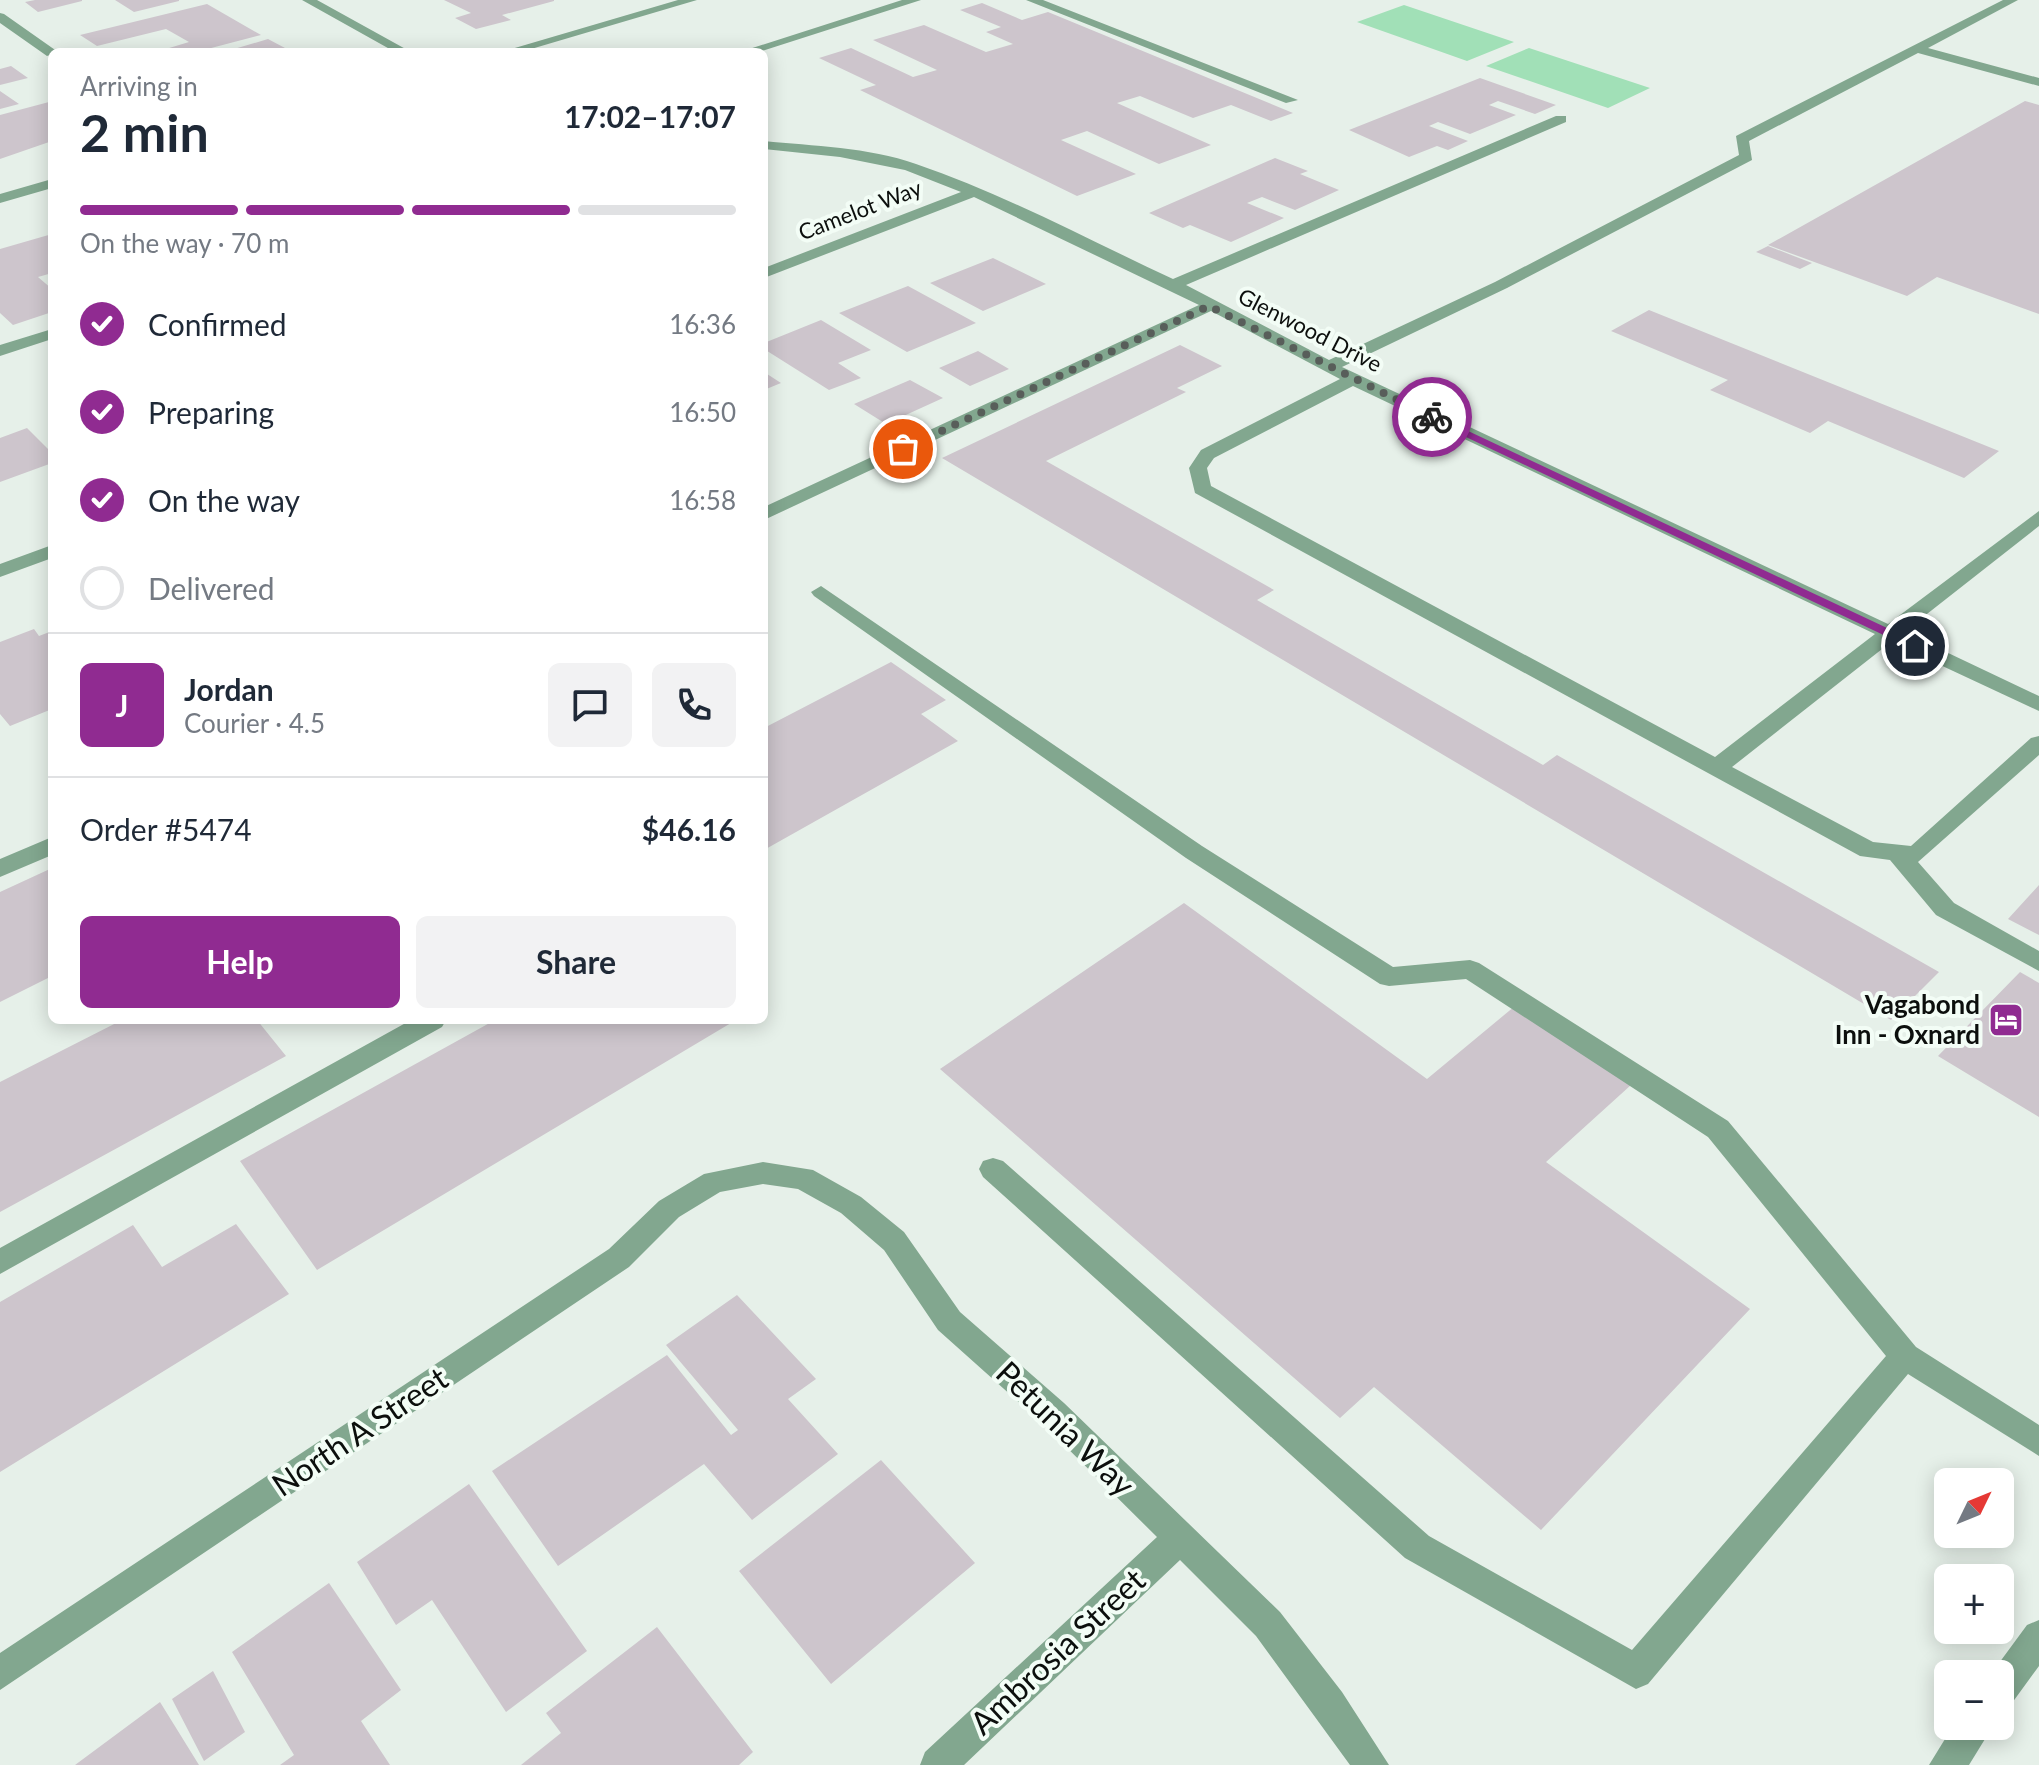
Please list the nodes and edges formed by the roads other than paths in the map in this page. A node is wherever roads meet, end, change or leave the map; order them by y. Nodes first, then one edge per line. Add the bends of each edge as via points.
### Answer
1 (308, 0) edge
2 (645, 0) edge
3 (691, 0) edge
4 (915, 0) edge
5 (1032, 0) edge
6 (2012, 0) edge
7 (663, 8) junction
8 (0, 17) edge
9 (398, 48) edge
10 (521, 48) edge
11 (759, 48) edge
12 (1916, 49) junction
13 (48, 50) edge
14 (2039, 82) edge
15 (1291, 100) dead end
16 (1561, 119) dead end
17 (768, 145) edge
18 (48, 184) edge
19 (974, 192) junction
20 (0, 199) edge
21 (768, 271) edge
22 (1173, 285) junction
23 (1209, 306) junction
24 (48, 335) edge
25 (0, 351) edge
26 (1328, 367) junction
27 (1353, 379) junction
28 (768, 512) edge
29 (2039, 517) edge
30 (48, 553) edge
31 (0, 571) edge
32 (821, 592) dead end
33 (1891, 634) junction
34 (2039, 704) edge
35 (2039, 743) edge
36 (1717, 767) junction
37 (48, 847) edge
38 (1897, 853) junction
39 (0, 869) edge
40 (2039, 962) edge
41 (426, 1024) edge
42 (993, 1169) dead end
43 (714, 1182) joint
44 (0, 1262) edge
45 (1905, 1356) junction
46 (2039, 1442) edge
47 (1179, 1539) junction
48 (2039, 1637) edge
49 (2014, 1672) edge
50 (0, 1673) edge
51 (1965, 1740) edge
52 (938, 1765) edge
53 (1371, 1765) edge
54 (1947, 1765) edge

1 - 9 street
2 - 7 street
3 - 7 street
4 - 11 street
5 - 15 street
6 - 12 street
7 - 10 street
8 - 13 street
12 - 14 street
12 - 26 street via 1741,139 1747,157 1501,285
16 - 22 street
17 - 19 street, Glenwood Drive via 909,166
18 - 20 street
19 - 21 street, Camelot Way
19 - 22 street, Glenwood Drive
22 - 23 street, Glenwood Drive
23 - 26 street, Glenwood Drive
23 - 28 street
24 - 25 street
26 - 27 street, Glenwood Drive
27 - 33 street, Glenwood Drive
27 - 36 street via 1207,454 1198,468 1202,489
29 - 33 street
30 - 31 street
32 - 45 street via 1194,852 1389,977 1470,969 1718,1129
33 - 34 street, Glenwood Drive
33 - 36 street
35 - 38 street via 1916,855
36 - 38 street via 1868,850
37 - 39 street
38 - 40 street via 1945,909
41 - 44 street
42 - 45 street via 1417,1547 1636,1672
43 - 47 street, Petunia Way via 763,1173 803,1178 851,1205 894,1241 949,1321 1053,1413
43 - 50 street, North A Street via 669,1209 608,1266
45 - 46 street
47 - 52 street, Ambrosia Street
47 - 53 street, Petunia Way via 1268,1624
48 - 49 street
51 - 54 street

